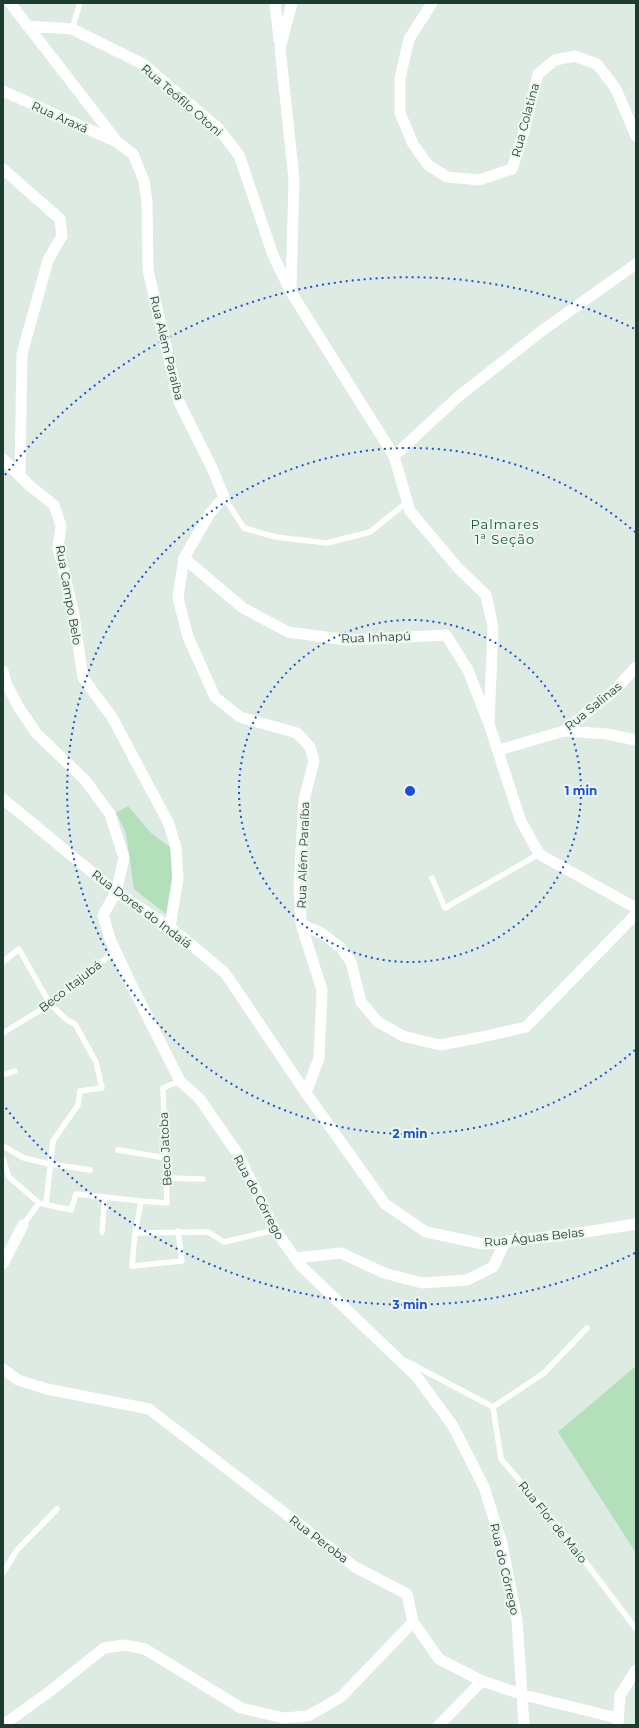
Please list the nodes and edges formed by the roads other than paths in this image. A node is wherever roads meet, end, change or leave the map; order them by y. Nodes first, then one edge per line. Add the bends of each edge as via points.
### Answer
1 (10, 3) edge
2 (80, 3) edge
3 (275, 3) edge
4 (292, 3) edge
5 (432, 3) edge
6 (27, 26) junction
7 (72, 29) junction
8 (280, 48) junction
9 (3, 91) edge
10 (636, 136) edge
11 (117, 142) junction
12 (3, 169) edge
13 (636, 263) edge
14 (291, 292) junction
15 (394, 456) junction
16 (3, 459) edge
17 (20, 475) junction
18 (224, 497) junction
19 (407, 501) junction
20 (184, 558) junction
21 (636, 667) edge
22 (3, 671) edge
23 (489, 724) junction
24 (564, 731) junction
25 (636, 740) edge
26 (499, 750) junction
27 (3, 799) edge
28 (539, 854) junction
29 (432, 878) dead end
30 (116, 892) junction
31 (636, 908) edge
32 (636, 914) edge
33 (301, 924) junction
34 (170, 926) junction
35 (116, 949) junction
36 (3, 962) edge
37 (50, 1004) junction
38 (3, 1033) edge
39 (15, 1071) dead end
40 (3, 1075) edge
41 (180, 1081) junction
42 (306, 1093) junction
43 (3, 1146) edge
44 (118, 1150) dead end
45 (166, 1158) junction
46 (3, 1159) edge
47 (50, 1164) junction
48 (90, 1170) dead end
49 (168, 1178) junction
50 (203, 1179) dead end
51 (105, 1197) junction
52 (142, 1201) junction
53 (43, 1203) junction
54 (636, 1224) edge
55 (23, 1225) joint
56 (275, 1230) junction
57 (178, 1231) junction
58 (102, 1232) dead end
59 (135, 1233) junction
60 (505, 1242) junction
61 (295, 1258) junction
62 (3, 1264) edge
63 (587, 1328) dead end
64 (393, 1354) junction
65 (3, 1370) edge
66 (493, 1407) junction
67 (57, 1509) dead end
68 (3, 1573) edge
69 (412, 1622) junction
70 (636, 1628) edge
71 (636, 1670) edge
72 (482, 1681) junction
73 (524, 1695) junction
74 (618, 1722) edge
75 (3, 1725) edge
76 (439, 1725) edge
77 (524, 1725) edge

1 - 6 street
2 - 7 lane
3 - 8 street
4 - 8 street
5 - 10 street, Rua Colatina via 409,39 400,78 400,113 413,144 428,165 447,177 479,180 512,169 538,74 555,60 575,56 597,64 616,89
6 - 7 street, Rua Teófilo Otoni
6 - 11 street
7 - 14 street, Rua Teófilo Otoni via 143,64 218,128 239,155 273,255
8 - 14 street via 294,179
9 - 11 street, Rua Araxá
11 - 18 street, Rua Além Paraíba via 133,154 144,181 147,202 148,270 179,402
12 - 17 street via 60,219 62,236 48,260 22,354
13 - 15 street via 543,330 465,391
14 - 15 street, Rua Teófilo Otoni
15 - 19 street, Rua Teófilo Otoni
16 - 17 street
17 - 34 street, Rua Campo Belo via 54,505 61,526 58,547 74,616 83,678 112,717 169,824 176,848 178,880
18 - 19 lane via 244,528 276,538 327,543 370,532
18 - 20 street, Rua Além Paraíba via 210,513
19 - 23 street, Rua Teófilo Otoni via 410,512 458,568 486,595 493,627
20 - 23 street, Rua Inhapú via 243,608 288,632 347,640 446,635 468,670
20 - 33 street, Rua Além Paraíba via 178,598 188,637 215,697 240,717 297,733 310,747 314,761 304,800 299,886
21 - 24 street, Rua Salinas via 616,690
22 - 30 street, Rua do Córrego via 6,683 19,708 37,734 85,780 110,814 124,858
23 - 26 street
24 - 25 street via 607,734
24 - 26 street, Rua Salinas
26 - 28 street via 520,819
27 - 30 street, Rua Dores do Indaiá
28 - 29 lane via 445,908
28 - 31 street
30 - 34 street, Rua Dores do Indaiá
30 - 35 street, Rua do Córrego via 103,915 110,939
32 - 33 street via 526,1027 440,1045 403,1036 378,1022 361,1002 351,962 342,948 323,934
33 - 42 street, Rua Além Paraíba via 322,990 319,1058
34 - 42 street, Rua Dores do Indaiá via 225,973
35 - 37 lane, Beco Itajubá
35 - 41 street, Rua do Córrego
36 - 37 lane via 20,949
37 - 38 lane, Beco Itajubá
37 - 47 lane via 75,1024 96,1062 102,1088 80,1090 78,1105 53,1141
39 - 40 lane
41 - 45 lane, Beco Jatoba via 163,1088
41 - 56 street, Rua do Córrego via 198,1098 238,1154
42 - 60 street, Rua Águas Belas via 385,1204 426,1232 484,1244
43 - 47 lane via 24,1158
44 - 45 lane
45 - 49 lane, Beco Jatoba
46 - 53 lane via 9,1177
47 - 48 lane
47 - 53 lane
49 - 50 lane
49 - 52 lane, Beco Jatoba via 167,1203
51 - 52 lane
51 - 53 lane via 76,1194 71,1210
51 - 58 lane
52 - 59 lane
53 - 55 lane
54 - 60 street, Rua Águas Belas
55 - 62 street
56 - 57 lane via 224,1242 208,1232
56 - 61 street, Rua do Córrego
57 - 59 lane
57 - 59 lane via 182,1261 132,1266
60 - 61 street via 493,1267 467,1280 422,1283 384,1273 341,1253
61 - 64 street, Rua do Córrego
63 - 66 lane via 544,1373
64 - 66 lane
64 - 73 street, Rua do Córrego via 417,1378 453,1426 484,1487 502,1544 517,1620
65 - 69 street, Rua Peroba via 18,1380 47,1389 149,1410 355,1567 407,1594
66 - 70 lane, Rua Flor de Maio via 501,1459 556,1523
67 - 68 lane via 18,1550
69 - 72 street, Rua Peroba via 439,1659
69 - 75 street via 341,1697 308,1716 284,1718 241,1708 145,1648 124,1645 104,1648
71 - 74 street via 620,1695
72 - 73 street, Rua Peroba
72 - 76 street
73 - 74 street, Rua Peroba
73 - 77 street, Rua do Córrego

